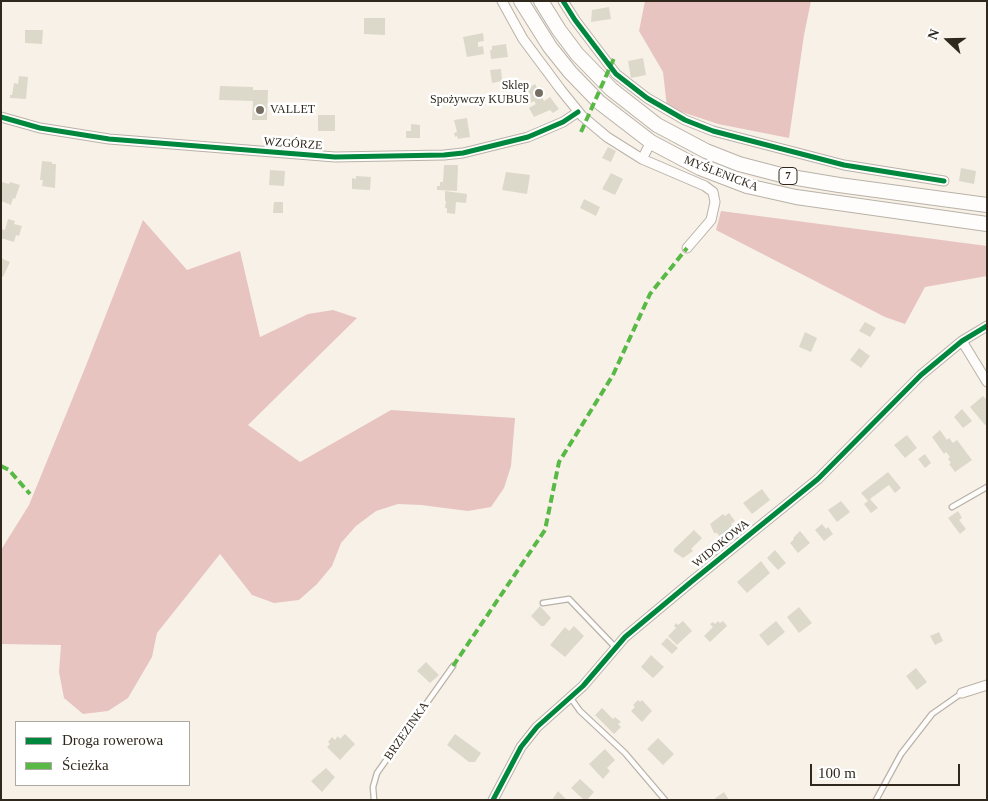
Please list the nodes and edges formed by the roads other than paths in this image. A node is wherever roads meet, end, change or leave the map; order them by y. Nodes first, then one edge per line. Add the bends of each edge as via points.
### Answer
1 (502, 1) edge
2 (521, 1) edge
3 (541, 1) edge
4 (563, 1) edge
5 (562, 62) junction
6 (549, 75) junction
7 (578, 112) junction
8 (1, 117) edge
9 (652, 142) junction
10 (642, 159) junction
11 (944, 181) dead end
12 (987, 205) edge
13 (987, 224) edge
14 (687, 248) dead end
15 (987, 326) edge
16 (962, 341) junction
17 (987, 382) edge
18 (987, 486) edge
19 (952, 507) dead end
20 (542, 602) dead end
21 (616, 648) junction
22 (453, 666) dead end
23 (987, 686) edge
24 (962, 693) joint
25 (570, 697) junction
26 (374, 800) edge
27 (493, 800) edge
28 (665, 800) edge
29 (876, 800) edge

1 - 6 street via 523,39
2 - 5 highway, MYŚLENICKA / 7
3 - 12 highway, MYŚLENICKA / 7 via 577,54 611,89 657,125 706,151 785,176
4 - 11 street via 616,74 685,120 713,131 835,163
5 - 6 street
5 - 9 highway, MYŚLENICKA / 7 via 599,102
6 - 7 street
7 - 8 street, WZGÓRZE via 528,137 463,153 335,157 109,139 48,130
7 - 10 street via 607,137
9 - 10 street
9 - 13 highway, MYŚLENICKA / 7 via 712,173 763,190 828,203
10 - 14 street via 713,192 715,202 711,220
15 - 16 street, WIDOKOWA
16 - 17 street
16 - 21 street, WIDOKOWA via 922,375 818,479 690,582
18 - 19 lane
20 - 21 lane via 569,599
21 - 25 street, WIDOKOWA
22 - 26 lane, BRZEZINKA via 377,773
23 - 24 street
24 - 29 lane via 932,714 901,754
25 - 27 street, WIDOKOWA via 537,727 521,747
25 - 28 lane via 580,712 625,753

